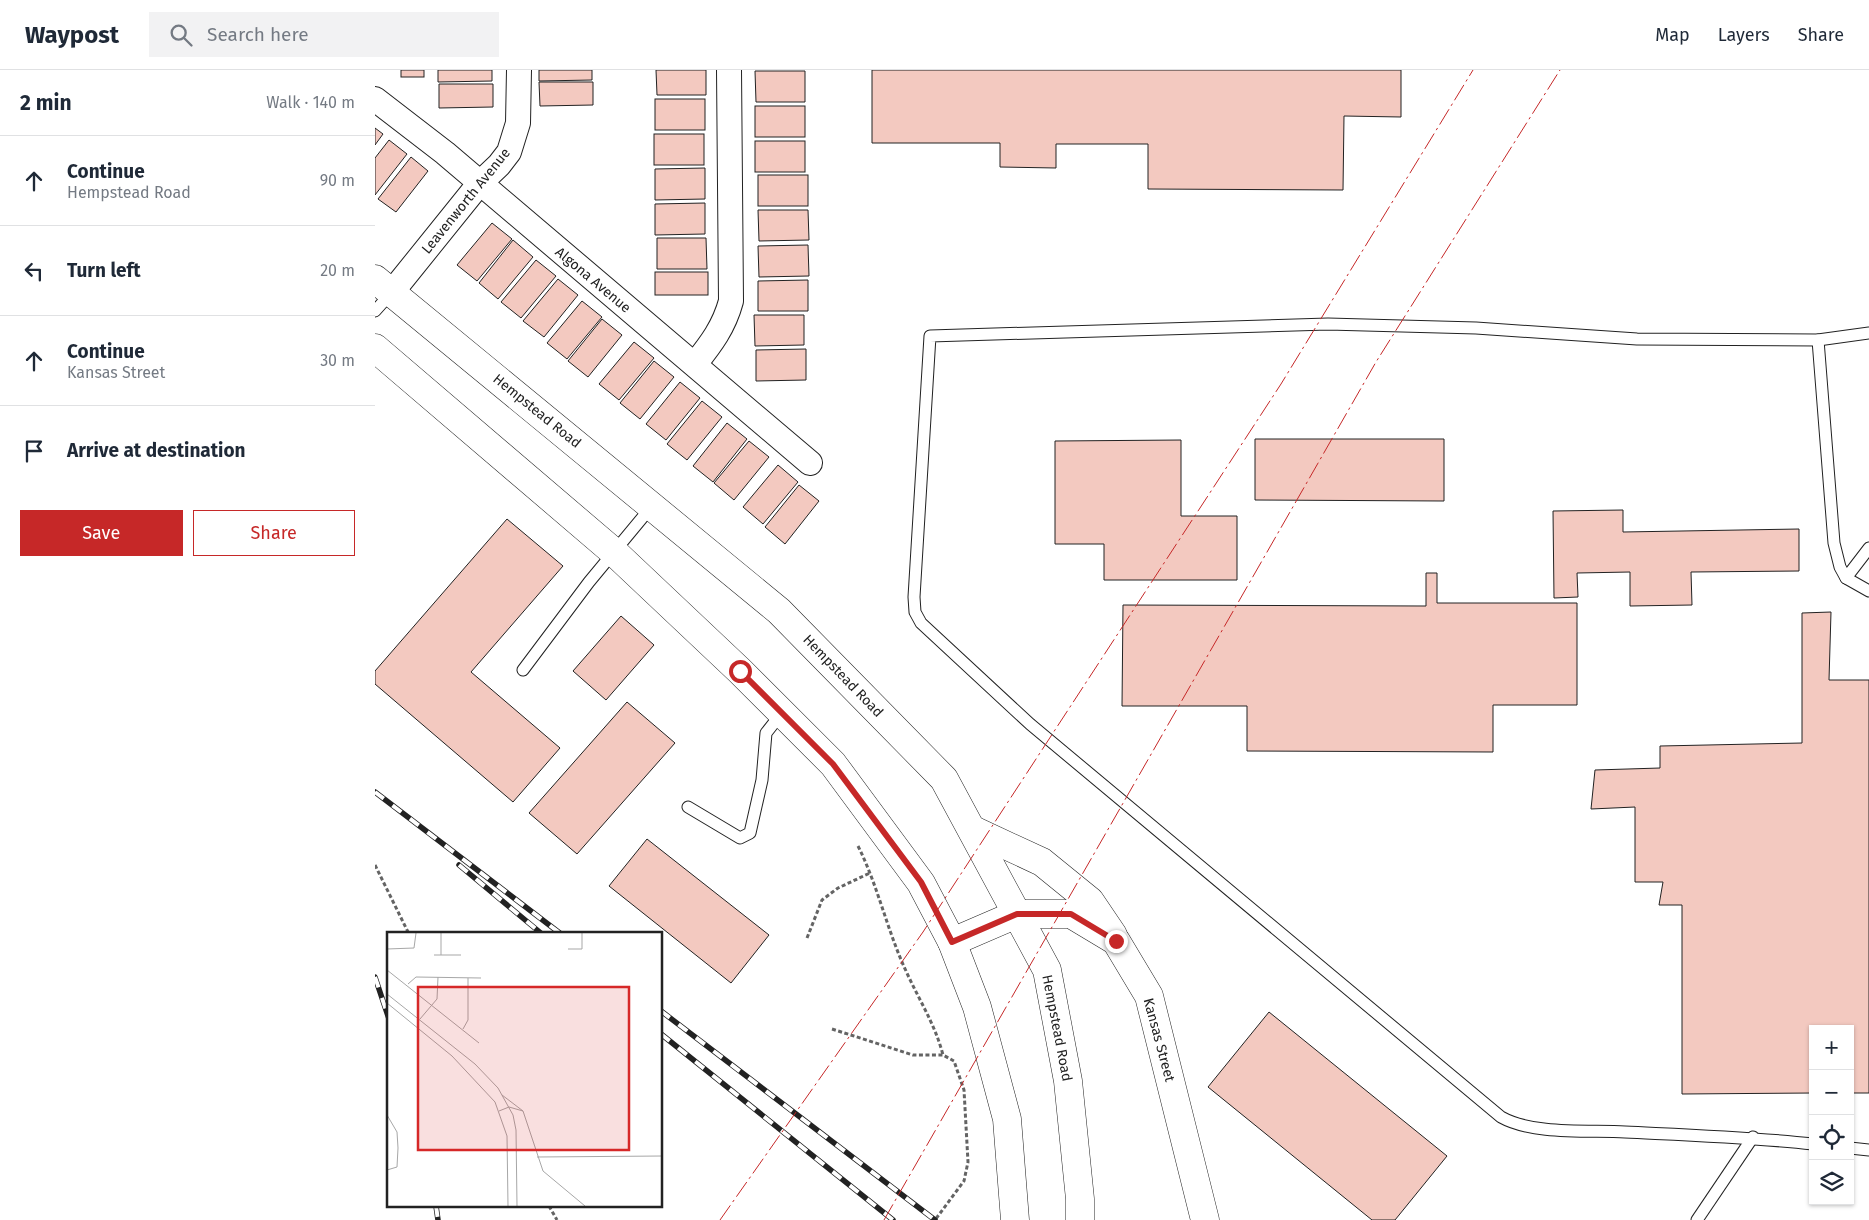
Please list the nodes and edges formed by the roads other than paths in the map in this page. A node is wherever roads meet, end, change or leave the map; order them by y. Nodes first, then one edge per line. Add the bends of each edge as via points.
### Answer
1 (519, 70) edge
2 (729, 70) edge
3 (375, 99) edge
4 (479, 184) junction
5 (381, 294) edge
6 (1869, 334) edge
7 (1819, 340) junction
8 (375, 348) edge
9 (695, 364) junction
10 (810, 463) dead end
11 (652, 505) junction
12 (1869, 548) edge
13 (615, 553) junction
14 (1845, 578) junction
15 (1869, 591) edge
16 (523, 670) dead end
17 (781, 714) junction
18 (688, 807) dead end
19 (973, 830) junction
20 (1017, 914) junction
21 (1116, 941) junction
22 (952, 942) junction
23 (1753, 1138) junction
24 (1809, 1144) edge
25 (1854, 1148) edge
26 (1869, 1150) edge
27 (1015, 1220) edge
28 (1080, 1220) edge
29 (1205, 1220) edge
30 (1697, 1220) edge

1 - 4 street, Leavenworth Avenue via 515,139 499,166
2 - 9 street via 731,301 719,335
3 - 4 street, Algona Avenue
4 - 5 street, Leavenworth Avenue
4 - 9 street, Algona Avenue
5 - 11 main road, Hempstead Road
6 - 7 lane
7 - 14 lane via 1834,543
7 - 23 lane via 1637,339 1475,328 1328,324 931,336 913,597 921,623 1030,724 1501,1117 1515,1124 1557,1129
8 - 13 main road
9 - 10 street, Algona Avenue
11 - 13 lane
11 - 19 main road, Hempstead Road via 779,611 944,779
12 - 14 lane
13 - 16 lane via 589,582
13 - 17 main road
14 - 15 lane
17 - 18 lane via 766,733 762,780 750,833 740,838
17 - 22 main road via 833,764 921,882
19 - 20 main road, Hempstead Road
19 - 21 main road via 1042,862 1090,901
20 - 21 main road, Kansas Street via 1071,914
20 - 22 main road
20 - 28 main road, Hempstead Road via 1047,970 1067,1081
21 - 29 main road, Kansas Street via 1149,996
22 - 27 main road via 977,1007 1007,1118
23 - 24 lane
23 - 30 lane
25 - 26 lane

